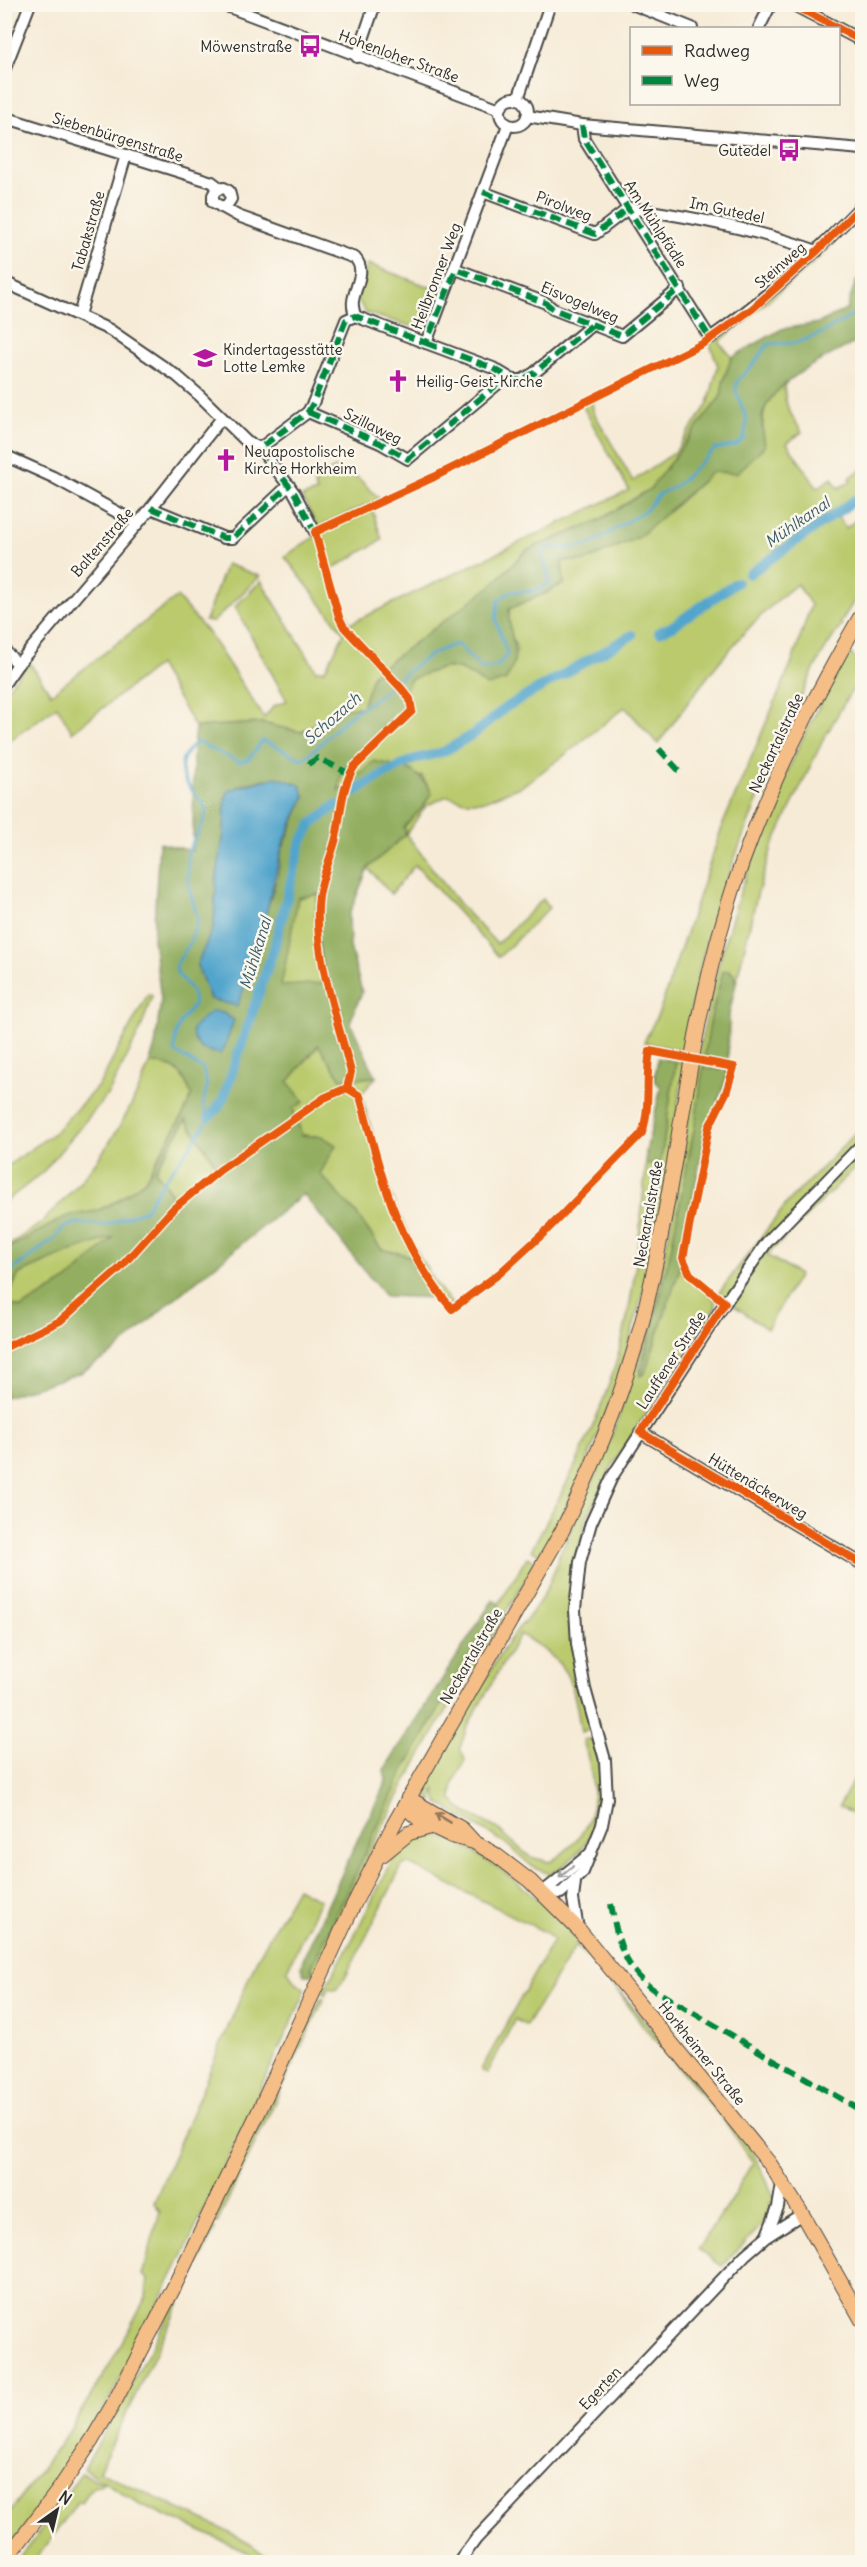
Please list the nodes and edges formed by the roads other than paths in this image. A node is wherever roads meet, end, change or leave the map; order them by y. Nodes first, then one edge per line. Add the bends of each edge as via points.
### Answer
1 (30, 4) edge
2 (221, 4) edge
3 (375, 4) edge
4 (550, 4) edge
5 (632, 4) edge
6 (771, 4) edge
7 (792, 4) edge
8 (690, 27) edge
9 (760, 27) edge
10 (836, 27) edge
11 (840, 29) edge
12 (862, 41) edge
13 (7, 55) edge
14 (357, 57) junction
15 (4, 71) edge
16 (518, 99) junction
17 (500, 109) junction
18 (527, 116) junction
19 (4, 117) edge
20 (508, 125) junction
21 (582, 125) junction
22 (862, 149) edge
23 (126, 155) junction
24 (483, 192) junction
25 (862, 205) edge
26 (629, 208) junction
27 (817, 251) junction
28 (456, 269) junction
29 (4, 282) edge
30 (680, 288) junction
31 (79, 315) junction
32 (355, 316) junction
33 (593, 324) junction
34 (710, 338) joint
35 (426, 343) junction
36 (506, 377) junction
37 (308, 412) junction
38 (221, 419) junction
39 (260, 448) junction
40 (4, 455) edge
41 (289, 485) junction
42 (151, 508) junction
43 (137, 523) junction
44 (315, 532) dead end
45 (862, 614) edge
46 (4, 650) edge
47 (18, 664) junction
48 (4, 684) edge
49 (862, 1144) edge
50 (640, 1432) junction
51 (862, 1564) edge
52 (408, 1798) junction
53 (431, 1827) junction
54 (474, 1842) junction
55 (591, 1853) junction
56 (377, 1860) junction
57 (575, 1882) junction
58 (543, 1892) junction
59 (578, 1929) junction
60 (782, 2184) junction
61 (802, 2214) junction
62 (766, 2237) junction
63 (862, 2320) edge
64 (4, 2562) edge
65 (459, 2562) edge

1 - 13 street
2 - 14 street, Hohenloher Straße
3 - 14 street
4 - 16 street
5 - 8 street
6 - 9 street
7 - 10 street
11 - 12 street
13 - 15 street
14 - 17 street, Hohenloher Straße
16 - 17 street via 507,100
16 - 18 street via 527,109
17 - 20 street
18 - 20 street via 520,125
18 - 21 street
19 - 23 street, Siebenbürgenstraße
20 - 24 street, Heilbronner Weg
21 - 22 street
21 - 26 street, Am Mühlpfädle via 584,139
23 - 31 street, Tabakstraße
23 - 32 street, Siebenbürgenstraße via 212,182 229,191 231,199 221,207 355,258 360,276 352,303
24 - 26 street, Pirolweg via 595,234
24 - 28 street, Heilbronner Weg
25 - 27 street, Steinweg
26 - 27 street, Im Gutedel via 721,223
26 - 30 street, Am Mühlpfädle
27 - 34 street, Steinweg via 752,309
28 - 33 street, Eisvogelweg
28 - 35 street, Heilbronner Weg
29 - 31 street
30 - 33 street, Eisvogelweg via 622,336
30 - 34 street, Am Mühlpfädle
31 - 38 street via 110,330 177,376
32 - 35 street, Heilbronner Weg
32 - 37 street via 346,320
33 - 36 street via 534,373 522,380
35 - 36 street via 493,368
36 - 37 street, Szillaweg via 408,459
37 - 39 street
38 - 39 street
38 - 42 street, Baltenstraße
39 - 41 street
40 - 43 street
41 - 42 street via 233,538 224,538
41 - 44 street
42 - 43 street, Baltenstraße
43 - 47 street, Baltenstraße
45 - 52 main road, Neckartalstraße via 787,754 724,915 704,997 646,1306 624,1383 583,1487 538,1574
46 - 47 street
47 - 48 street, Baltenstraße
49 - 50 street, Lauffener Straße via 767,1242
50 - 51 street, Hüttenäckerweg
50 - 55 street, Lauffener Straße via 601,1500 580,1562 575,1610 577,1644 607,1774 606,1812
52 - 53 main road, Horkheimer Straße via 414,1815
54 -> 52 main road, Horkheimer Straße via 462,1829
52 - 56 main road, Neckartalstraße
53 - 54 main road, Horkheimer Straße
53 - 56 main road via 409,1833
54 - 58 main road, Horkheimer Straße via 518,1870
55 - 57 street, Lauffener Straße
55 -> 58 street
56 - 64 main road, Neckartalstraße via 115,2401 73,2469
57 - 58 street via 561,1893
57 - 59 street via 573,1899
58 - 59 main road, Horkheimer Straße
59 - 60 main road, Horkheimer Straße via 754,2143
60 - 61 main road, Horkheimer Straße
60 - 62 street, Egerten
61 - 62 street, Egerten
61 - 63 main road, Horkheimer Straße
62 - 65 street, Egerten

